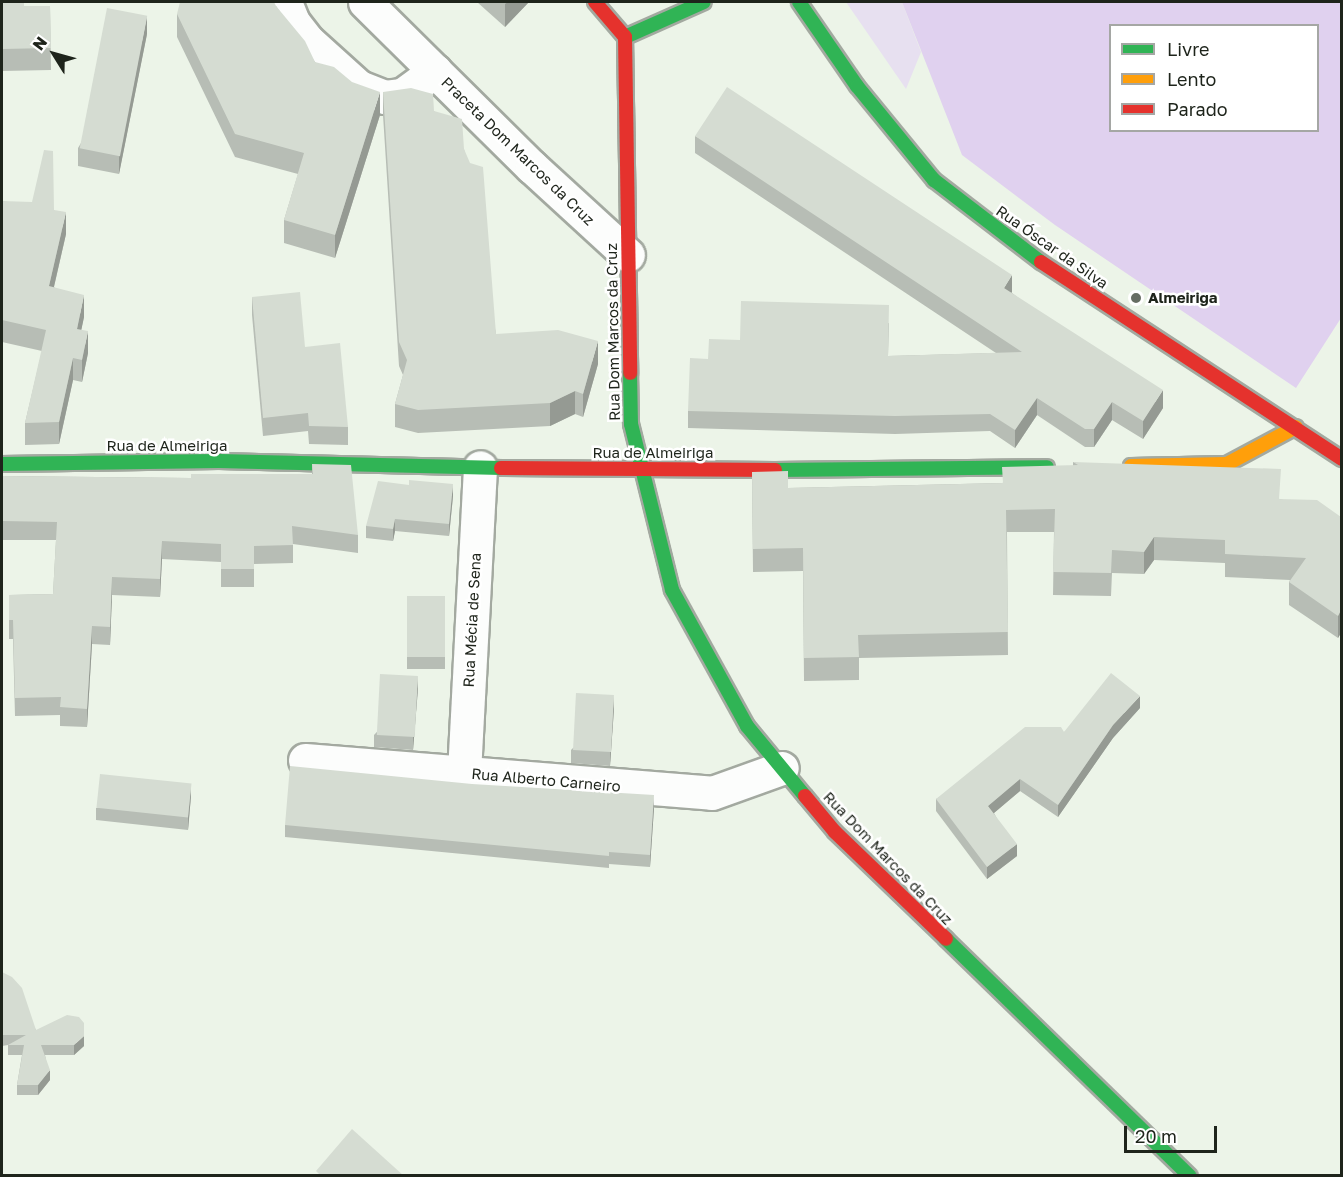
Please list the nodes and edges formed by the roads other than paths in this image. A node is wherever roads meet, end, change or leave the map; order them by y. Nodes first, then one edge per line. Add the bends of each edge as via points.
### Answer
1 (285, 2) edge
2 (365, 2) edge
3 (595, 2) edge
4 (704, 2) edge
5 (799, 2) edge
6 (625, 37) junction
7 (435, 71) junction
8 (628, 255) junction
9 (1296, 428) junction
10 (1341, 459) edge
11 (2, 464) edge
12 (1121, 466) edge
13 (480, 467) junction
14 (1062, 467) edge
15 (641, 471) junction
16 (306, 760) dead end
17 (782, 768) junction
18 (464, 773) junction
19 (1190, 1176) edge

1 - 7 street, Praceta Dom Marcos da Cruz via 293,22 308,41 359,87 385,97 402,95
2 - 7 street, Praceta Dom Marcos da Cruz
3 - 6 street
4 - 6 street
5 - 9 street, Rua Óscar da Silva via 857,86 934,180 1017,246
6 - 8 street, Rua Dom Marcos da Cruz
7 - 8 street, Praceta Dom Marcos da Cruz
8 - 15 street, Rua Dom Marcos da Cruz via 631,424
9 - 10 street, Rua Óscar da Silva
9 - 12 street via 1227,464
11 - 13 street, Rua de Almeiriga via 219,461
13 - 15 street, Rua de Almeiriga
13 - 18 street, Rua Mécia de Sena
14 - 15 street, Rua de Almeiriga
15 - 17 street, Rua Dom Marcos da Cruz via 672,590 747,726
16 - 18 street, Rua Alberto Carneiro
17 - 18 street, Rua Alberto Carneiro via 712,793
17 - 19 street, Rua Dom Marcos da Cruz via 843,839

